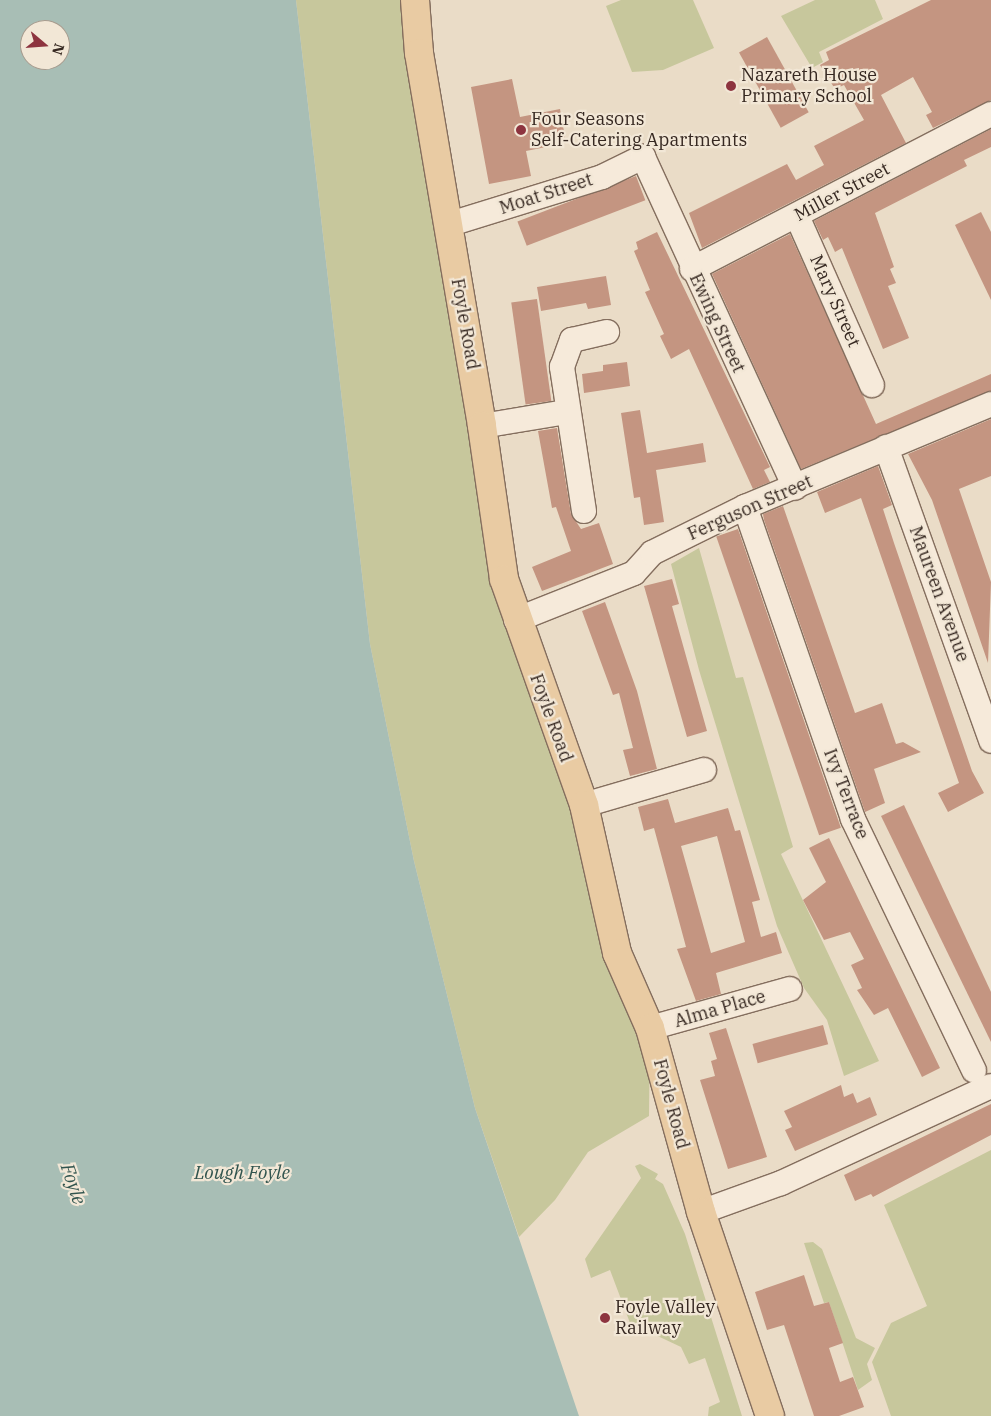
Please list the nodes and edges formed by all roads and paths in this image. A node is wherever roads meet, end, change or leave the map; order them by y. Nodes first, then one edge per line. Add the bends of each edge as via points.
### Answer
1 (415, 0) edge
2 (991, 114) edge
3 (643, 157) joint
4 (797, 216) junction
5 (447, 225) junction
6 (692, 269) junction
7 (607, 332) dead end
8 (872, 385) dead end
9 (991, 404) edge
10 (567, 412) junction
11 (482, 426) junction
12 (886, 447) junction
13 (795, 488) junction
14 (746, 507) junction
15 (584, 511) dead end
16 (516, 620) junction
17 (991, 741) edge
18 (704, 770) dead end
19 (584, 805) junction
20 (790, 990) dead end
21 (650, 1028) junction
22 (974, 1070) dead end
23 (991, 1086) edge
24 (701, 1212) junction
25 (770, 1416) edge

1 - 5 main road, Foyle Road via 419,53
2 - 4 street, Miller Street
3 - 5 street, Moat Street via 602,176
3 - 6 street, Ewing Street
4 - 6 street, Miller Street
4 - 8 street, Mary Street
5 - 11 main road, Foyle Road
6 - 13 street, Ewing Street
7 - 10 street via 572,340 562,367
9 - 12 street, Ferguson Street
10 - 11 street
10 - 15 street
11 - 16 main road, Foyle Road via 504,579
12 - 13 street, Ferguson Street
12 - 17 street, Maureen Avenue
13 - 14 street, Ferguson Street
14 - 16 street, Ferguson Street via 652,553 634,573
14 - 22 street, Ivy Terrace via 853,819
16 - 19 main road, Foyle Road
18 - 19 street
19 - 21 main road, Foyle Road via 617,953
20 - 21 street, Alma Place
21 - 24 main road, Foyle Road
23 - 24 street via 781,1183
24 - 25 main road, Foyle Road

